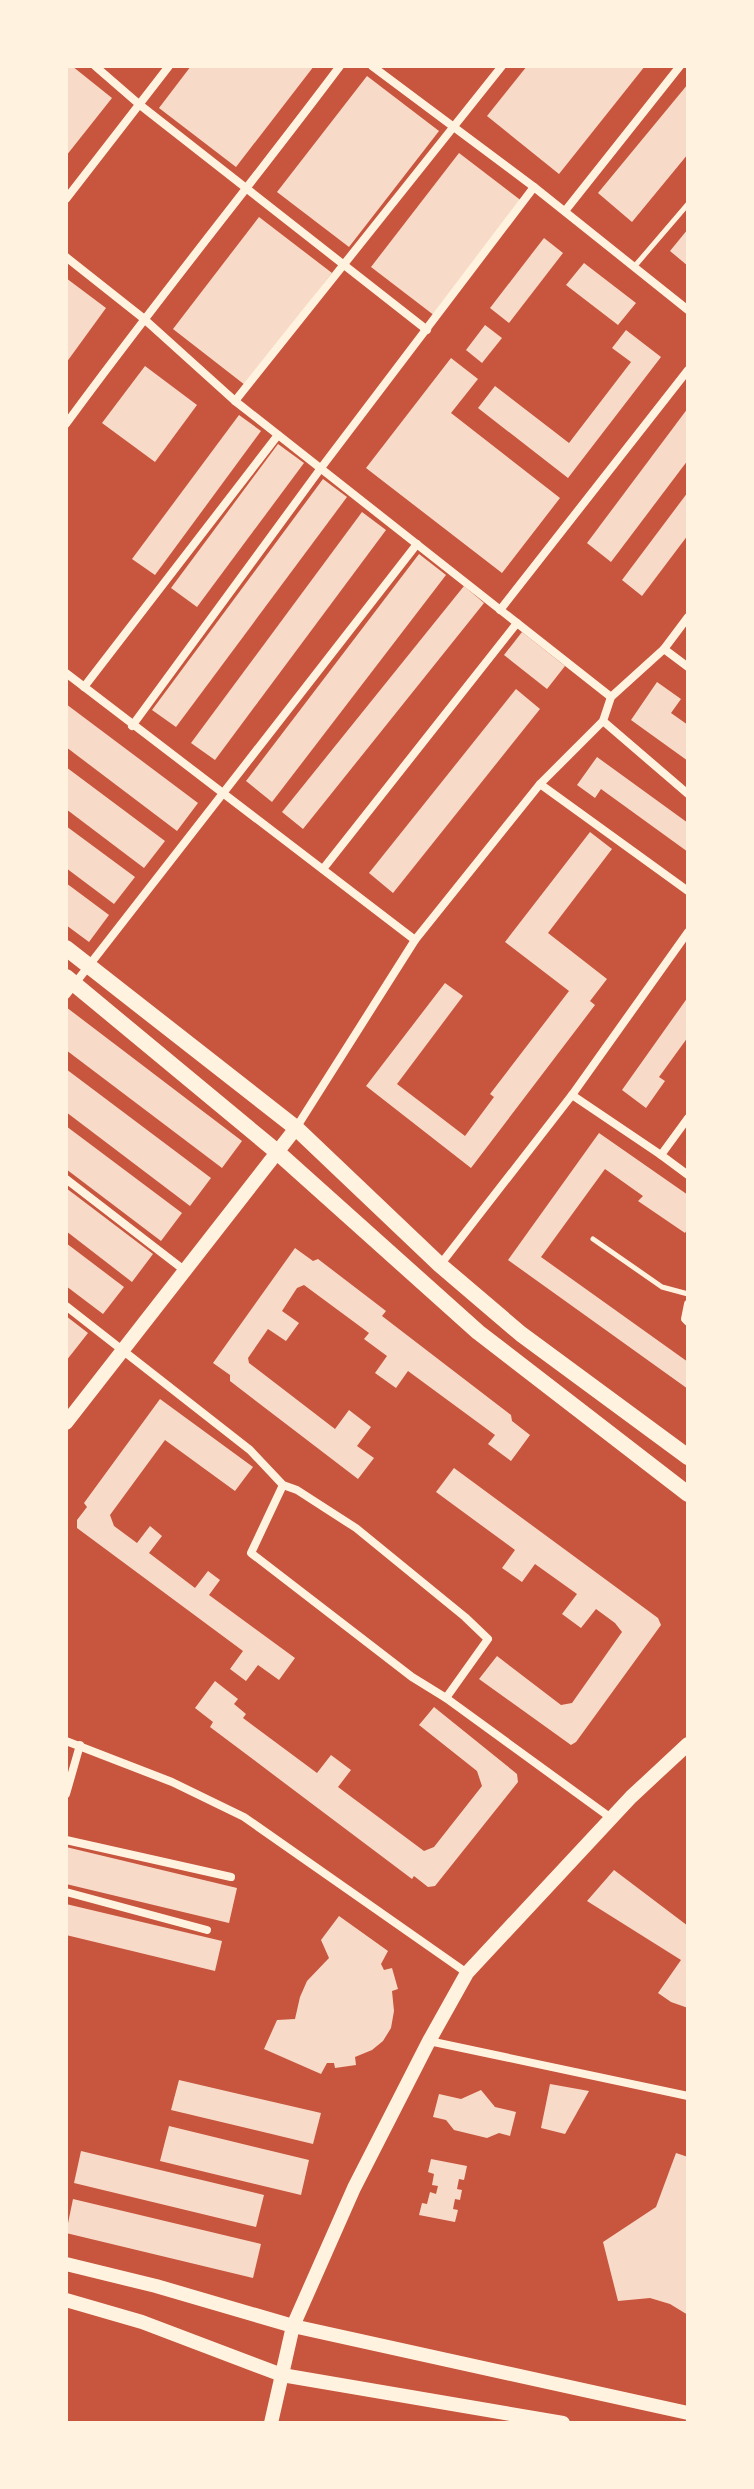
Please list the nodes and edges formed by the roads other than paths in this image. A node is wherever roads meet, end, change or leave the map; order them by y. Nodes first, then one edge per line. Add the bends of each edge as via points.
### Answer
1 (95, 66) edge
2 (169, 66) edge
3 (340, 66) edge
4 (372, 66) edge
5 (502, 66) edge
6 (680, 66) edge
7 (140, 105) junction
8 (454, 126) junction
9 (534, 187) junction
10 (248, 189) junction
11 (66, 199) edge
12 (688, 204) edge
13 (565, 211) junction
14 (66, 257) edge
15 (341, 265) junction
16 (634, 267) junction
17 (688, 310) edge
18 (143, 318) junction
19 (427, 330) junction
20 (688, 370) edge
21 (235, 401) junction
22 (66, 424) edge
23 (278, 435) junction
24 (321, 468) junction
25 (417, 544) junction
26 (500, 610) junction
27 (688, 617) edge
28 (517, 623) junction
29 (664, 649) junction
30 (688, 667) edge
31 (66, 673) edge
32 (84, 687) junction
33 (611, 697) junction
34 (603, 721) junction
35 (132, 726) junction
36 (540, 784) junction
37 (225, 794) junction
38 (688, 794) edge
39 (323, 869) junction
40 (688, 891) edge
41 (688, 932) edge
42 (415, 940) junction
43 (66, 948) edge
44 (89, 966) junction
45 (69, 985) edge
46 (572, 1095) junction
47 (688, 1118) edge
48 (296, 1128) junction
49 (276, 1151) junction
50 (661, 1155) junction
51 (688, 1175) edge
52 (66, 1179) edge
53 (593, 1239) dead end
54 (440, 1265) junction
55 (184, 1270) junction
56 (688, 1294) edge
57 (688, 1304) edge
58 (66, 1306) edge
59 (688, 1322) edge
60 (123, 1349) junction
61 (66, 1423) edge
62 (688, 1457) edge
63 (283, 1485) junction
64 (688, 1494) edge
65 (446, 1698) junction
66 (66, 1741) edge
67 (688, 1744) edge
68 (80, 1745) junction
69 (66, 1794) edge
70 (611, 1818) junction
71 (66, 1840) edge
72 (231, 1877) dead end
73 (66, 1892) edge
74 (207, 1930) dead end
75 (467, 1973) junction
76 (429, 2041) junction
77 (688, 2096) edge
78 (66, 2264) edge
79 (66, 2300) edge
80 (293, 2326) junction
81 (282, 2375) junction
82 (688, 2413) edge
83 (271, 2423) edge
84 (563, 2423) edge

1 - 7 street
2 - 7 street
3 - 10 street
4 - 8 street
5 - 8 street
6 - 13 street
7 - 10 street
7 - 11 street
8 - 9 street
8 - 15 street
9 - 13 street
9 - 19 street
10 - 15 street
10 - 18 street
12 - 16 lane
13 - 16 street
14 - 18 street
15 - 19 street
15 - 21 street
16 - 17 street
18 - 21 street
18 - 22 street
19 - 24 street
20 - 26 street
21 - 23 street
23 - 24 street
23 - 32 street
24 - 25 street
24 - 35 street
25 - 26 street
25 - 37 street
26 - 28 street
27 - 29 street
28 - 33 street
28 - 39 street
29 - 30 street
29 - 33 street
31 - 32 street
32 - 35 street
33 - 34 street
34 - 36 street
34 - 38 street
35 - 37 street
36 - 40 street
36 - 42 street
37 - 39 street
37 - 44 street
39 - 42 street
41 - 46 street
42 - 48 street
43 - 44 main road
44 - 45 street
44 - 48 main road
45 - 49 main road
46 - 50 street
46 - 54 street
47 - 50 street
48 - 49 street
48 - 54 main road
49 - 55 street
49 - 64 main road via 478,1332
50 - 51 street
52 - 55 street
53 - 56 lane via 662,1287
54 - 62 main road via 521,1334
55 - 60 street
57 - 59 street
58 - 60 street
60 - 61 street
60 - 63 street via 250,1450
63 - 65 street via 251,1553
63 - 65 street via 356,1528 488,1639
65 - 70 street
66 - 68 street
67 - 70 street
68 - 69 street
68 - 75 street via 244,1817
70 - 75 street
71 - 72 street
73 - 74 street
75 - 76 street
76 - 77 street
76 - 80 street via 354,2188
78 - 80 street
79 - 81 street via 142,2322
80 - 81 street
80 - 82 street
81 - 83 street
81 - 84 street

